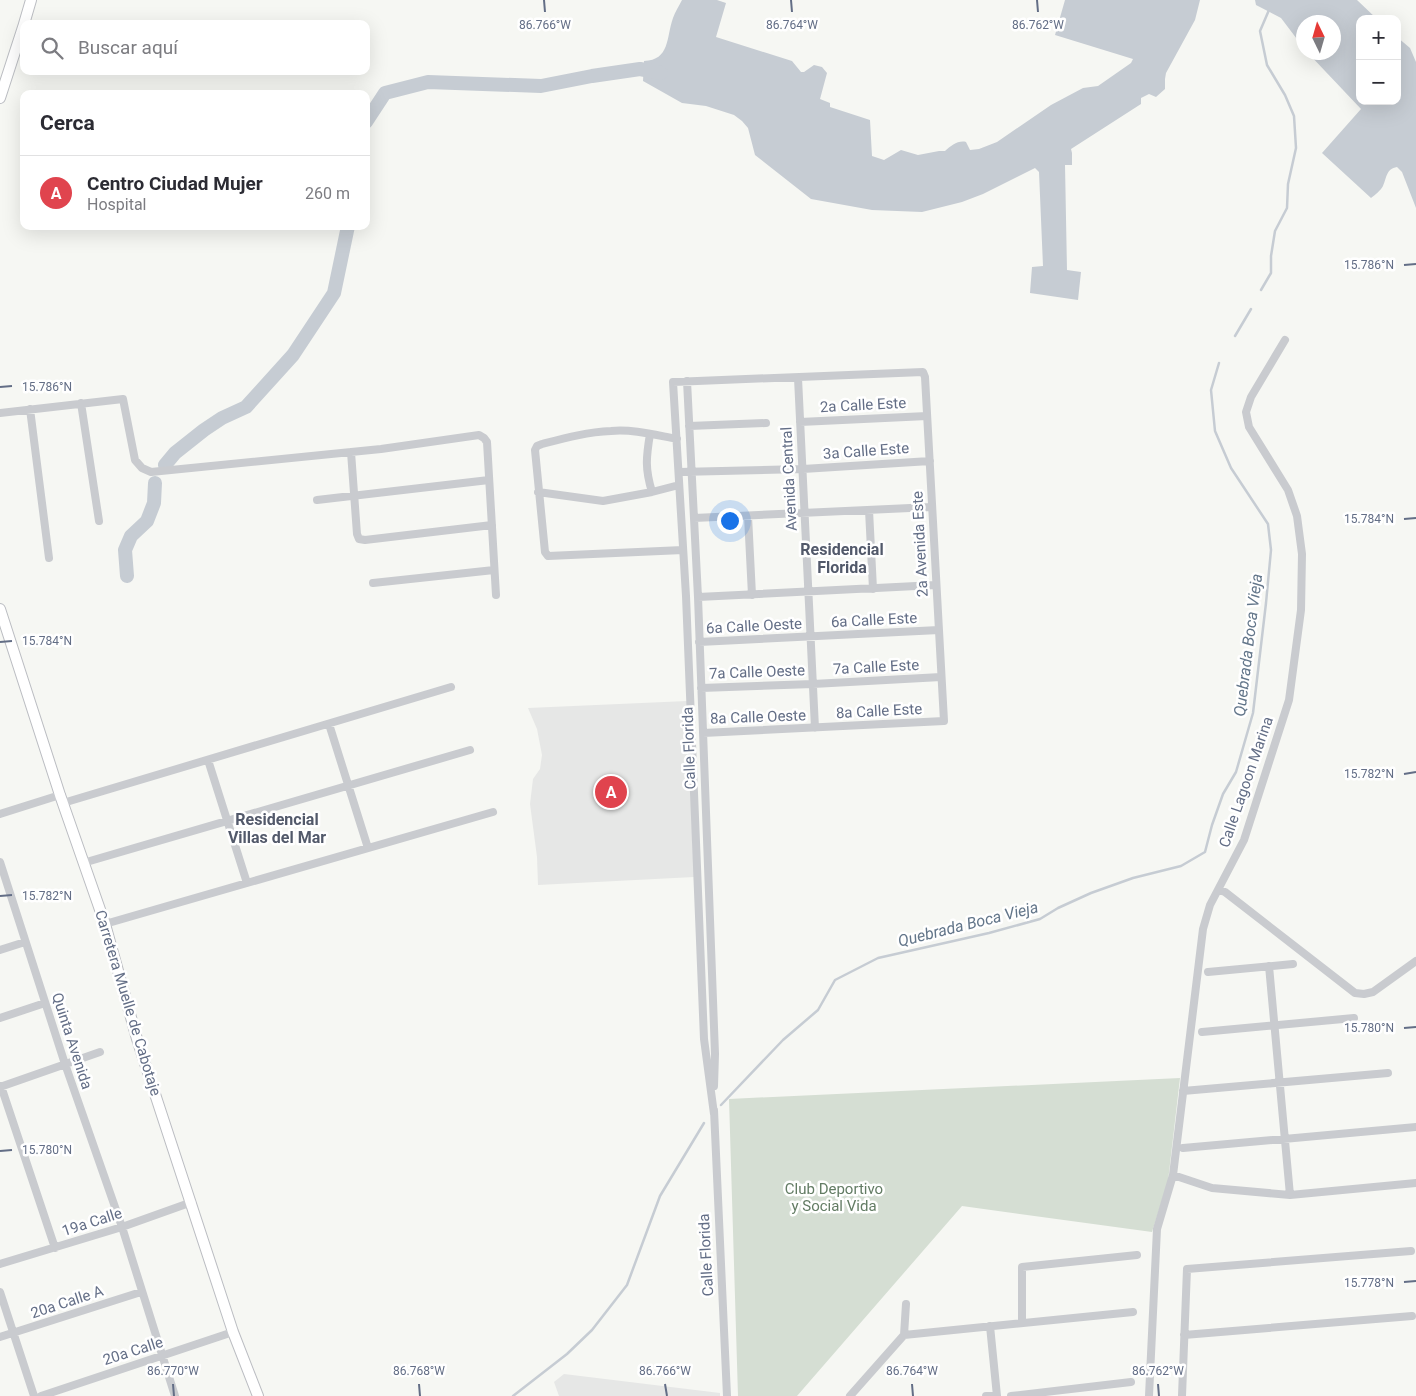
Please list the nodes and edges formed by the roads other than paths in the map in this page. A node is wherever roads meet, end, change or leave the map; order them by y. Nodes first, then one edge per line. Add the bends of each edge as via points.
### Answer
1 (31, 0) edge
2 (25, 20) edge
3 (20, 36) edge
4 (0, 98) edge
5 (1285, 340) dead end
6 (798, 378) junction
7 (687, 381) junction
8 (81, 403) junction
9 (30, 409) junction
10 (0, 413) edge
11 (927, 416) junction
12 (800, 422) junction
13 (766, 424) dead end
14 (690, 426) junction
15 (650, 434) junction
16 (676, 439) junction
17 (351, 452) junction
18 (930, 461) junction
19 (802, 469) junction
20 (679, 472) junction
21 (692, 472) junction
22 (489, 480) junction
23 (679, 485) junction
24 (538, 492) junction
25 (652, 492) junction
26 (355, 495) junction
27 (316, 500) dead end
28 (932, 507) junction
29 (869, 510) junction
30 (805, 514) junction
31 (748, 516) junction
32 (694, 518) junction
33 (99, 521) dead end
34 (492, 525) junction
35 (683, 550) junction
36 (49, 558) dead end
37 (494, 570) junction
38 (373, 583) dead end
39 (936, 585) junction
40 (873, 588) junction
41 (809, 592) junction
42 (752, 594) junction
43 (496, 595) dead end
44 (698, 597) junction
45 (0, 608) edge
46 (939, 630) junction
47 (811, 637) junction
48 (699, 642) junction
49 (941, 677) junction
50 (813, 684) junction
51 (451, 687) dead end
52 (701, 688) junction
53 (944, 721) joint
54 (329, 724) junction
55 (815, 728) junction
56 (702, 733) junction
57 (470, 750) dead end
58 (208, 760) junction
59 (348, 786) junction
60 (61, 799) junction
61 (493, 812) dead end
62 (0, 814) edge
63 (226, 821) junction
64 (368, 848) junction
65 (0, 862) edge
66 (83, 863) junction
67 (247, 883) junction
68 (3, 884) edge
69 (1219, 890) junction
70 (105, 924) junction
71 (26, 942) junction
72 (0, 950) edge
73 (1416, 961) edge
74 (1293, 964) dead end
75 (1269, 966) junction
76 (1208, 972) dead end
77 (45, 1004) junction
78 (0, 1018) edge
79 (1354, 1018) dead end
80 (1274, 1025) junction
81 (1202, 1032) dead end
82 (100, 1052) dead end
83 (65, 1064) junction
84 (1388, 1073) dead end
85 (1280, 1083) junction
86 (1, 1086) edge
87 (1183, 1091) junction
88 (714, 1114) junction
89 (1416, 1127) edge
90 (1285, 1139) junction
91 (1183, 1148) dead end
92 (1173, 1175) junction
93 (1416, 1183) edge
94 (1290, 1195) junction
95 (192, 1202) junction
96 (122, 1227) junction
97 (55, 1248) junction
98 (1411, 1251) dead end
99 (1137, 1255) dead end
100 (0, 1264) edge
101 (0, 1292) edge
102 (142, 1292) junction
103 (906, 1304) dead end
104 (1133, 1312) dead end
105 (1412, 1316) dead end
106 (1022, 1323) junction
107 (990, 1326) junction
108 (233, 1332) junction
109 (12, 1333) junction
110 (904, 1335) junction
111 (1184, 1335) junction
112 (0, 1337) edge
113 (163, 1356) junction
114 (1130, 1382) dead end
115 (34, 1396) edge
116 (41, 1396) edge
117 (174, 1396) edge
118 (258, 1396) edge
119 (726, 1396) edge
120 (850, 1396) edge
121 (993, 1396) edge
122 (1011, 1396) edge
123 (1149, 1396) edge
124 (1182, 1396) edge

1 - 2 main road
3 - 4 main road
5 - 69 street, Calle Lagoon Marina via 1251,397 1246,412 1249,427 1288,490 1297,516 1302,554 1301,610 1289,700 1244,840
6 - 7 street
6 - 11 street, 2a Avenida Este via 923,372
6 - 12 street, Avenida Central
7 - 14 street, Calle Florida
7 - 16 street, Calle Florida via 673,382
8 - 9 street
8 - 17 street via 123,399 135,460 150,472
8 - 33 street
9 - 10 street
9 - 36 street
11 - 12 street, 2a Calle Este
11 - 18 street, 2a Avenida Este
12 - 19 street, Avenida Central
13 - 14 street
14 - 21 street, Calle Florida
15 - 16 street
15 - 24 street via 612,430 577,434 537,446
15 - 25 street via 646,459
16 - 20 street, Calle Florida
17 - 22 street via 479,436 487,442
17 - 26 street
18 - 19 street, 3a Calle Este
18 - 28 street, 2a Avenida Este
19 - 21 street, 3a Calle Este
19 - 30 street, Avenida Central
20 - 21 street, 3a Calle Este
20 - 23 street, Calle Florida
21 - 32 street, Calle Florida
22 - 26 street
22 - 34 street
23 - 25 street
23 - 35 street, Calle Florida
24 - 25 street via 604,500
24 - 35 street via 548,556
26 - 27 street
26 - 34 street via 359,539
28 - 29 street
28 - 39 street, 2a Avenida Este
29 - 30 street
29 - 40 street
30 - 31 street
30 - 41 street, Avenida Central
31 - 32 street
31 - 42 street
32 - 44 street, Calle Florida
34 - 37 street
35 - 88 street, Calle Florida via 704,1039
37 - 38 street
37 - 43 street
39 - 40 street
39 - 46 street, 2a Avenida Este
40 - 41 street
41 - 42 street
41 - 47 street, Avenida Central
42 - 44 street
44 - 48 street, Calle Florida
45 - 60 main road, Carretera Muelle de Cabotaje
46 - 47 street, 6a Calle Este
46 - 49 street, 2a Avenida Este
47 - 48 street, 6a Calle Oeste
47 - 50 street, Avenida Central
48 - 52 street, Calle Florida
49 - 50 street, 7a Calle Este
49 - 53 street, 2a Avenida Este
50 - 52 street, 7a Calle Oeste
50 - 55 street, Avenida Central
51 - 54 street
52 - 56 street, Calle Florida
53 - 55 street, 8a Calle Este
54 - 58 street
54 - 59 street
55 - 56 street, 8a Calle Oeste
56 - 88 street, Calle Florida via 715,1054
57 - 59 street
58 - 60 street
58 - 63 street
59 - 63 street
59 - 64 street
60 - 62 street
60 - 66 main road, Carretera Muelle de Cabotaje
61 - 64 street
63 - 66 street
63 - 67 street
64 - 67 street
65 - 68 street, Quinta Avenida
66 - 70 main road, Carretera Muelle de Cabotaje
67 - 70 street
68 - 71 street, Quinta Avenida
69 - 73 street via 1355,993 1372,992
69 - 87 street, Calle Lagoon Marina via 1203,929
70 - 95 main road, Carretera Muelle de Cabotaje via 137,1039
71 - 72 street
71 - 77 street, Quinta Avenida
74 - 75 street
75 - 76 street
75 - 80 street
77 - 78 street
77 - 83 street, Quinta Avenida
79 - 80 street
80 - 81 street
80 - 85 street
82 - 83 street
83 - 86 street
83 - 96 street, Quinta Avenida
84 - 85 street
85 - 87 street
85 - 90 street
86 - 97 street
87 - 92 street, Calle Lagoon Marina
88 - 119 street, Calle Florida
89 - 90 street
90 - 91 street
90 - 94 street
92 - 94 street via 1212,1188
92 - 123 street, Calle Lagoon Marina via 1157,1230
93 - 94 street
95 - 96 street, 19a Calle
95 - 108 main road, Carretera Muelle de Cabotaje
96 - 97 street, 19a Calle
96 - 102 street, Quinta Avenida
97 - 100 street, 19a Calle
98 - 111 street via 1187,1269
99 - 106 street via 1022,1267
101 - 109 street
102 - 109 street, 20a Calle A
102 - 113 street, Quinta Avenida
103 - 110 street
104 - 106 street
105 - 111 street
106 - 107 street
107 - 110 street
107 - 121 street
108 - 113 street, 20a Calle
108 - 118 main road, Carretera Muelle de Cabotaje
109 - 112 street, 20a Calle A
109 - 115 street
110 - 120 street
111 - 124 street
113 - 116 street, 20a Calle
113 - 117 street, Quinta Avenida
114 - 122 street

